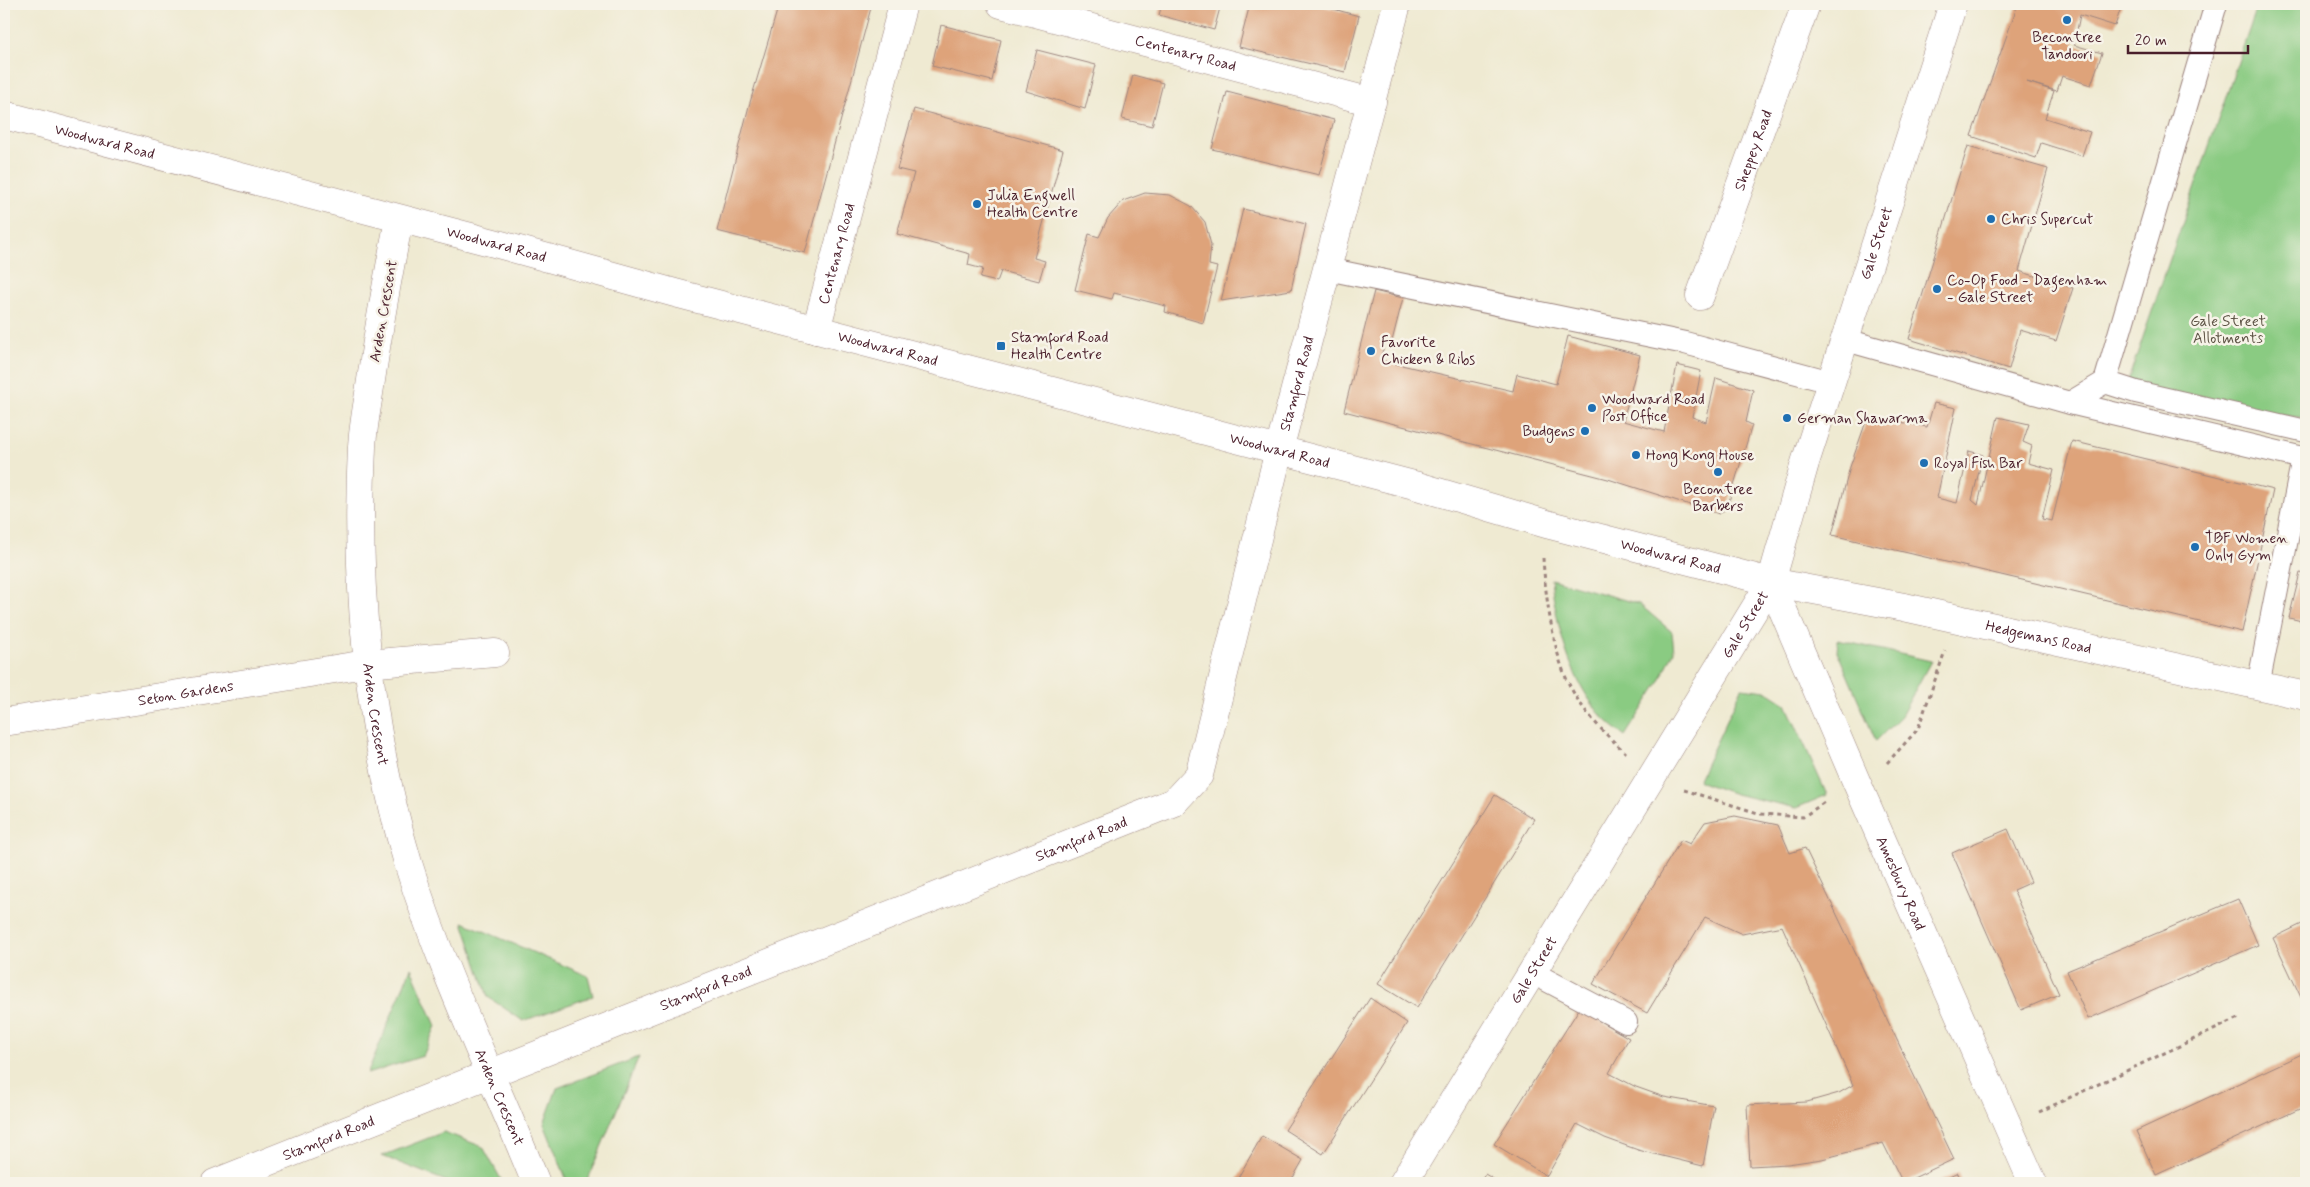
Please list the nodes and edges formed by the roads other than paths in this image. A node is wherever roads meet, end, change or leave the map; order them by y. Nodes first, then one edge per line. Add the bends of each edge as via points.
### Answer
1 (903, 4) edge
2 (1001, 4) edge
3 (1397, 4) edge
4 (1806, 4) edge
5 (1953, 4) edge
6 (2216, 4) edge
7 (1372, 102) junction
8 (4, 115) edge
9 (399, 220) junction
10 (1327, 269) junction
11 (1700, 296) dead end
12 (816, 330) junction
13 (1846, 340) junction
14 (1832, 382) junction
15 (2105, 382) junction
16 (2070, 403) junction
17 (2306, 431) edge
18 (1279, 450) junction
19 (1771, 582) junction
20 (495, 653) dead end
21 (366, 664) junction
22 (2258, 686) junction
23 (2306, 696) edge
24 (4, 722) edge
25 (1533, 973) junction
26 (1626, 1022) dead end
27 (492, 1074) junction
28 (215, 1183) edge
29 (536, 1183) edge
30 (1403, 1183) edge
31 (2033, 1183) edge

1 - 12 street, Centenary Road
2 - 7 street, Centenary Road
3 - 7 street, Stamford Road
4 - 11 street, Sheppey Road
5 - 13 street, Gale Street
6 - 15 lane
7 - 10 street, Stamford Road
8 - 9 street, Woodward Road
9 - 12 street, Woodward Road
9 - 21 street, Arden Crescent via 379,319 362,445 361,569
10 - 14 lane via 1685,343
10 - 18 street, Stamford Road
12 - 18 street, Woodward Road
13 - 14 street, Gale Street
13 - 16 lane
14 - 19 street, Gale Street
15 - 16 lane
15 - 17 lane
16 - 22 lane via 2303,458
18 - 19 street, Woodward Road
18 - 27 street, Stamford Road via 1199,775 1174,802
19 - 22 street, Hedgemans Road via 1952,618
19 - 25 street, Gale Street
19 - 31 street, Amesbury Road
20 - 21 street, Seton Gardens
21 - 24 street, Seton Gardens
21 - 27 street, Arden Crescent via 391,800 409,864 458,999
22 - 23 street, Hedgemans Road
25 - 26 lane
25 - 30 street, Gale Street
27 - 28 street, Stamford Road
27 - 29 street, Arden Crescent

